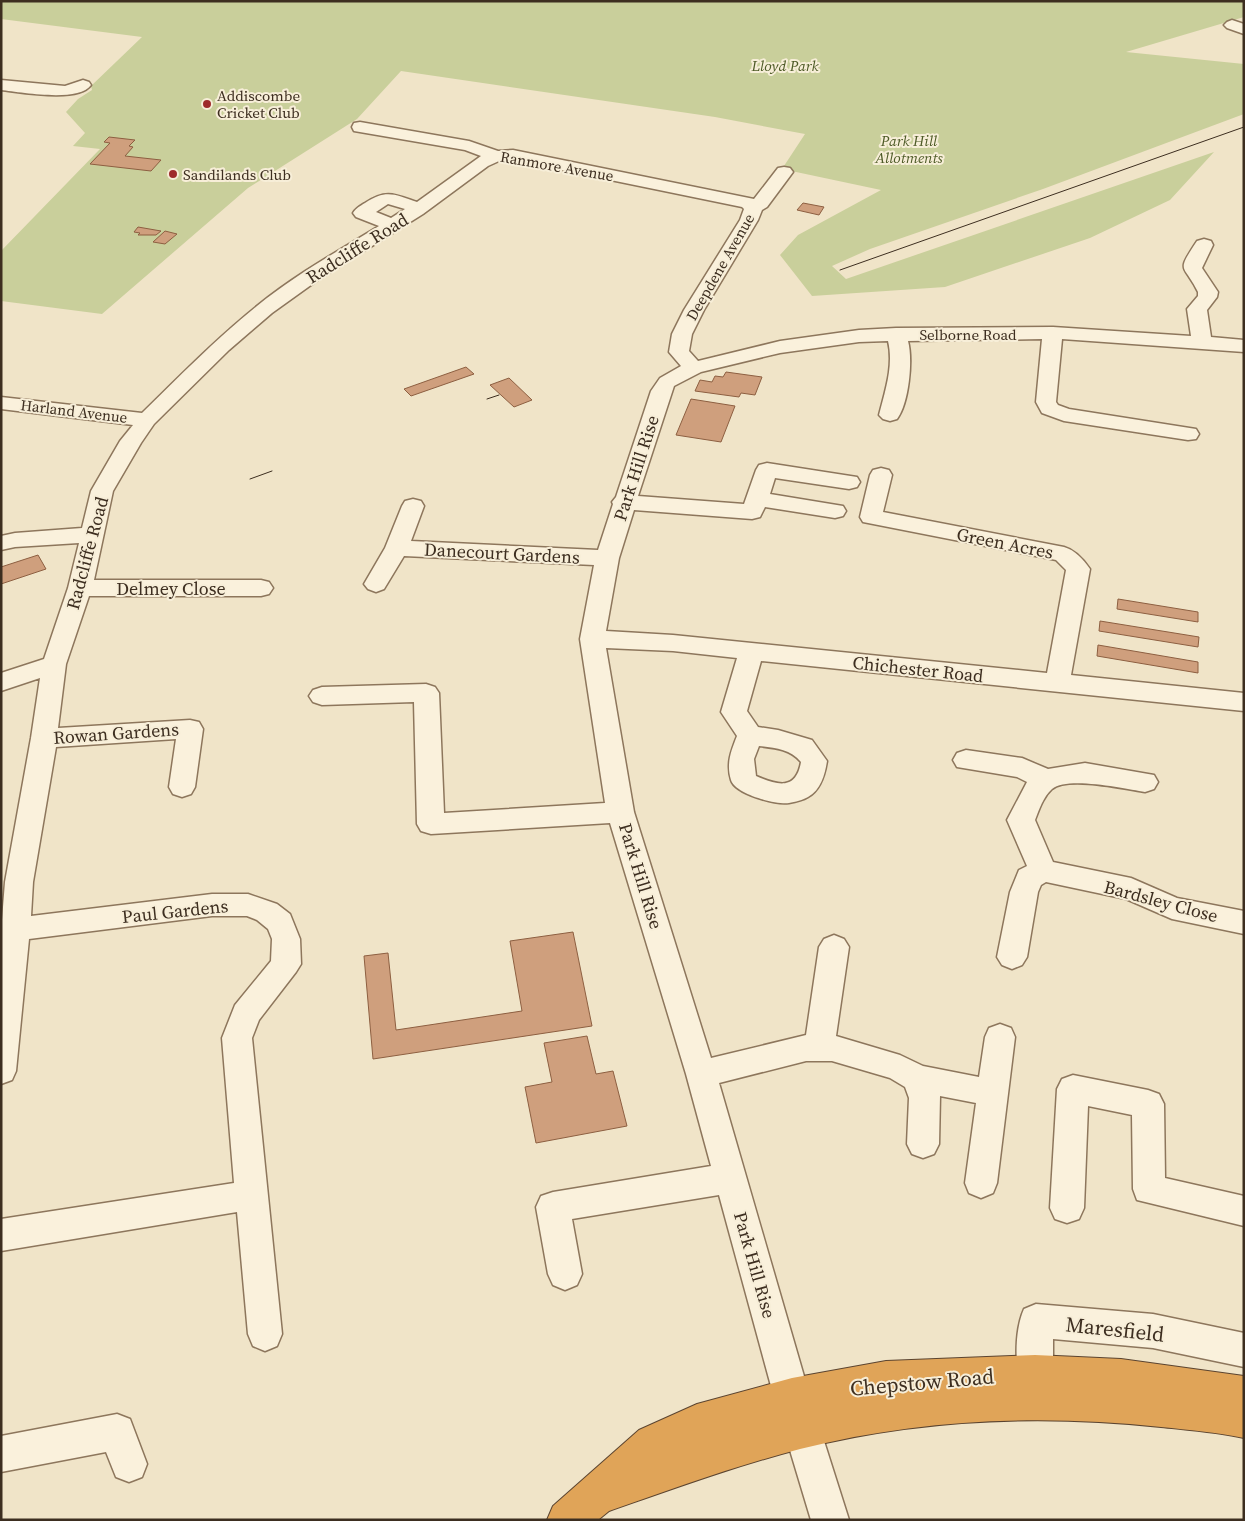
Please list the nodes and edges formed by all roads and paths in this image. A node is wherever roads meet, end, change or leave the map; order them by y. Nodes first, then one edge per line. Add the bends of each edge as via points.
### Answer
1 (8, 86) edge
2 (86, 89) dead end
3 (1, 100) edge
4 (360, 128) dead end
5 (496, 156) junction
6 (784, 172) dead end
7 (754, 207) junction
8 (420, 208) junction
9 (393, 225) junction
10 (1204, 245) dead end
11 (1053, 333) junction
12 (896, 334) junction
13 (1202, 342) junction
14 (1244, 346) edge
15 (694, 368) junction
16 (1, 402) edge
17 (890, 415) dead end
18 (147, 420) junction
19 (1188, 434) dead end
20 (881, 475) dead end
21 (849, 482) dead end
22 (756, 499) junction
23 (624, 502) junction
24 (413, 506) dead end
25 (835, 511) dead end
26 (92, 536) junction
27 (1, 543) edge
28 (398, 548) junction
29 (606, 558) junction
30 (376, 584) dead end
31 (80, 588) junction
32 (261, 588) dead end
33 (592, 639) junction
34 (751, 652) junction
35 (54, 664) junction
36 (1, 682) edge
37 (1057, 684) junction
38 (322, 696) dead end
39 (1244, 702) edge
40 (750, 735) dead end
41 (44, 738) junction
42 (966, 760) dead end
43 (1046, 779) junction
44 (1145, 782) dead end
45 (182, 786) dead end
46 (620, 812) junction
47 (1043, 871) junction
48 (10, 884) edge
49 (1244, 923) edge
50 (16, 929) junction
51 (834, 947) dead end
52 (1012, 957) dead end
53 (1000, 1036) dead end
54 (819, 1048) junction
55 (1, 1071) edge
56 (701, 1074) junction
57 (917, 1078) junction
58 (993, 1093) junction
59 (923, 1144) dead end
60 (730, 1178) junction
61 (981, 1183) dead end
62 (251, 1195) junction
63 (1067, 1208) dead end
64 (1244, 1211) edge
65 (1, 1235) edge
66 (565, 1274) dead end
67 (264, 1334) dead end
68 (1244, 1350) edge
69 (1035, 1373) junction
70 (1244, 1395) edge
71 (797, 1413) junction
72 (1244, 1419) edge
73 (1, 1454) edge
74 (129, 1464) dead end
75 (567, 1520) edge
76 (830, 1520) edge

1 - 2 street via 67,91
1 - 3 street
4 - 5 street, Ranmore Avenue via 469,146
5 - 7 street, Ranmore Avenue via 513,155 738,200
5 - 8 street, Radcliffe Road via 476,166
6 - 7 street, Deepdene Avenue via 762,203
7 - 15 street, Deepdene Avenue via 750,220 682,334 680,352
8 - 9 street, Radcliffe Road
8 - 9 street via 387,198 362,213
9 - 18 street, Radcliffe Road via 265,309 222,346
10 - 13 street via 1192,267 1208,292 1197,309
11 - 12 street, Selborne Road
11 - 13 street, Selborne Road
11 - 19 street via 1046,402 1049,409 1064,415
12 - 15 street, Selborne Road via 780,347
12 - 17 street via 901,362
13 - 14 street, Selborne Road
15 - 23 street, Park Hill Rise via 667,382 661,391
16 - 18 street, Harland Avenue
18 - 26 street, Radcliffe Road via 102,491
20 - 37 street, Green Acres via 870,517 1064,554 1078,568
21 - 22 street via 767,470
22 - 23 street via 752,512
22 - 25 street
23 - 29 street, Park Hill Rise
24 - 28 street, Danecourt Gardens
26 - 27 street
26 - 31 street, Radcliffe Road
28 - 29 street, Danecourt Gardens
28 - 30 street, Danecourt Gardens
29 - 33 street, Park Hill Rise
31 - 32 street, Delmey Close
31 - 35 street, Radcliffe Road
33 - 34 street, Chichester Road via 672,643
33 - 46 street, Park Hill Rise
34 - 37 street, Chichester Road
34 - 40 street via 734,712
35 - 36 street
35 - 41 street, Radcliffe Road
37 - 39 street, Chichester Road
38 - 46 street via 426,693 431,824
41 - 45 street, Rowan Gardens via 190,729
41 - 48 street, Radcliffe Road
42 - 43 street via 1022,768
43 - 44 street via 1085,773
43 - 47 street via 1035,790 1021,820
46 - 56 street, Park Hill Rise
47 - 49 street, Bardsley Close via 1132,890 1172,908
47 - 52 street via 1029,878
48 - 50 street, Radcliffe Road
50 - 55 street, Radcliffe Road
50 - 62 street, Paul Gardens via 212,905 248,905 267,912 280,922 286,939 286,964 246,1014 237,1038
51 - 54 street
53 - 58 street
54 - 56 street via 806,1048
54 - 57 street via 832,1048 873,1059
56 - 60 street, Park Hill Rise
57 - 58 street
57 - 59 street via 925,1098
58 - 61 street
60 - 66 street via 553,1207
60 - 71 street, Park Hill Rise
62 - 65 street
62 - 67 street, Paul Gardens
63 - 64 street via 1073,1089 1148,1104 1148,1189
68 - 69 street, Maresfield via 1153,1331 1036,1322
69 - 70 highway, Chepstow Road via 1121,1377
69 - 71 highway, Chepstow Road via 886,1380
71 - 72 highway, Chepstow Road via 1072,1400 1150,1406
71 - 75 highway, Chepstow Road via 739,1447 597,1495
71 - 76 street, Park Hill Rise
73 - 74 street via 117,1432

